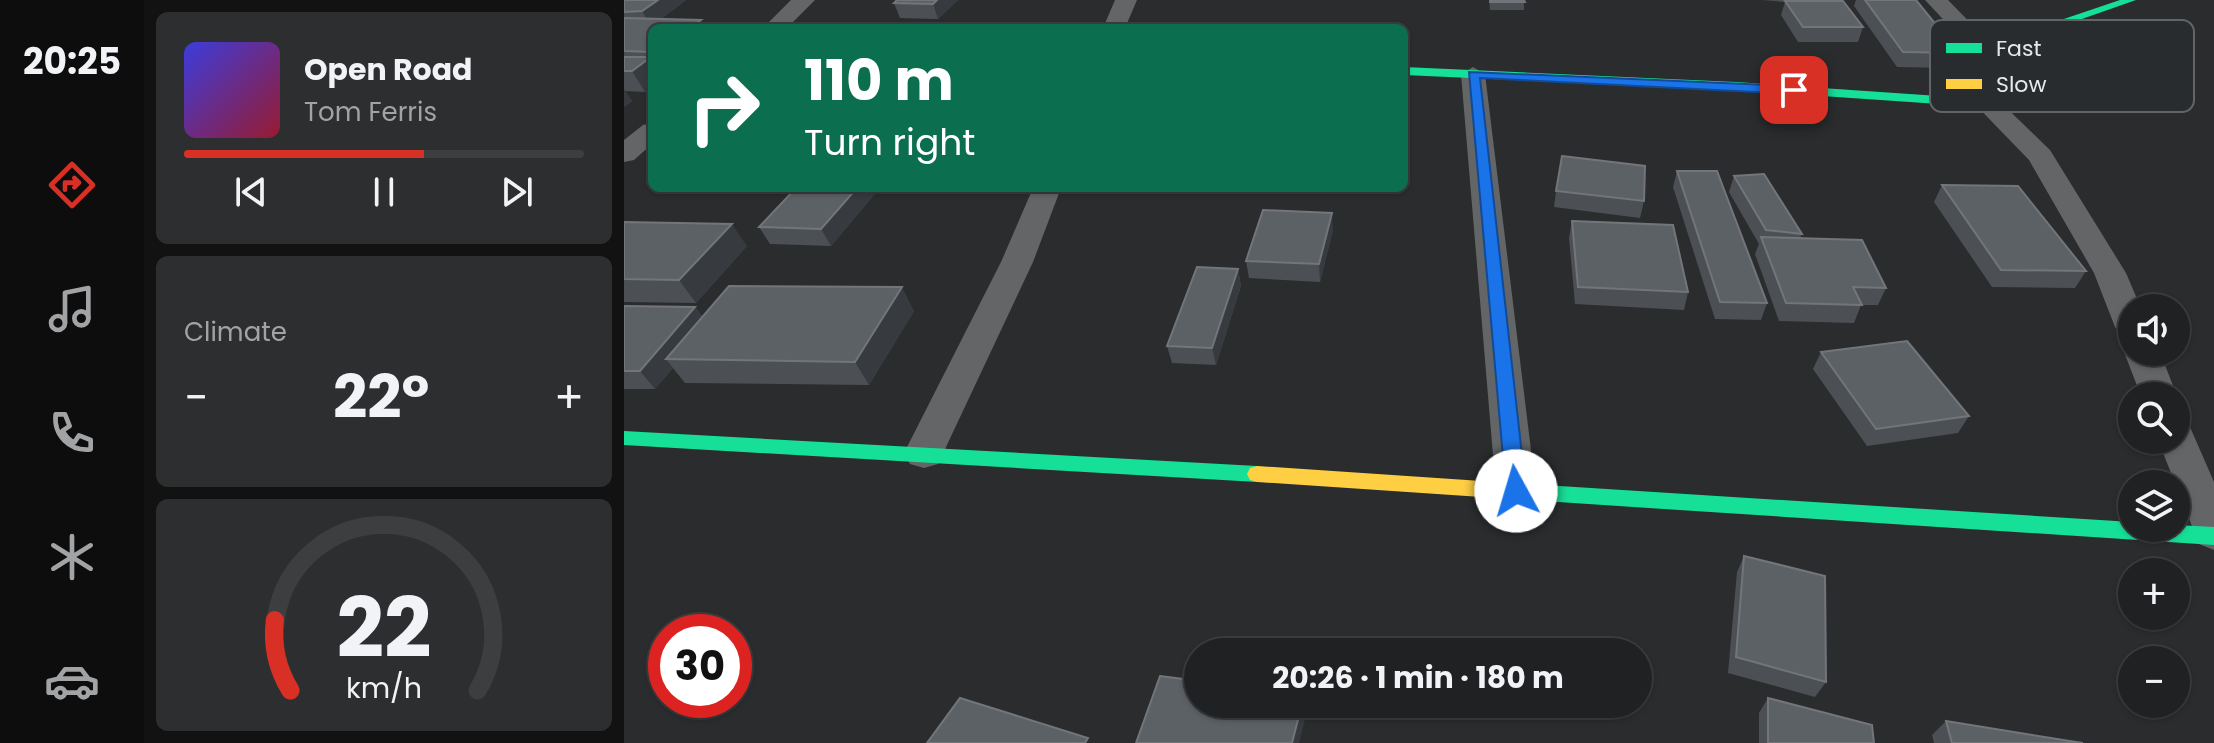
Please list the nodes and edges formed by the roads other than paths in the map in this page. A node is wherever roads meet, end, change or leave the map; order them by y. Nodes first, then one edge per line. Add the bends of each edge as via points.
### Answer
1 (804, 0) edge
2 (1126, 0) edge
3 (1936, 0) edge
4 (2131, 0) edge
5 (1955, 20) edge
6 (2067, 20) edge
7 (778, 24) edge
8 (1116, 24) edge
9 (1408, 71) edge
10 (1473, 74) junction
11 (1930, 99) edge
12 (1996, 112) edge
13 (648, 134) edge
14 (624, 154) edge
15 (1045, 192) edge
16 (2119, 294) edge
17 (624, 438) edge
18 (924, 453) junction
19 (2183, 454) edge
20 (1516, 491) junction
21 (2214, 534) edge

1 - 7 street
2 - 8 street
3 - 5 street
4 - 6 street
9 - 10 street
10 - 11 street
10 - 20 street
12 - 16 street via 2040,156
13 - 14 street
15 - 18 street
17 - 18 street
18 - 20 street
19 - 21 street
20 - 21 street

